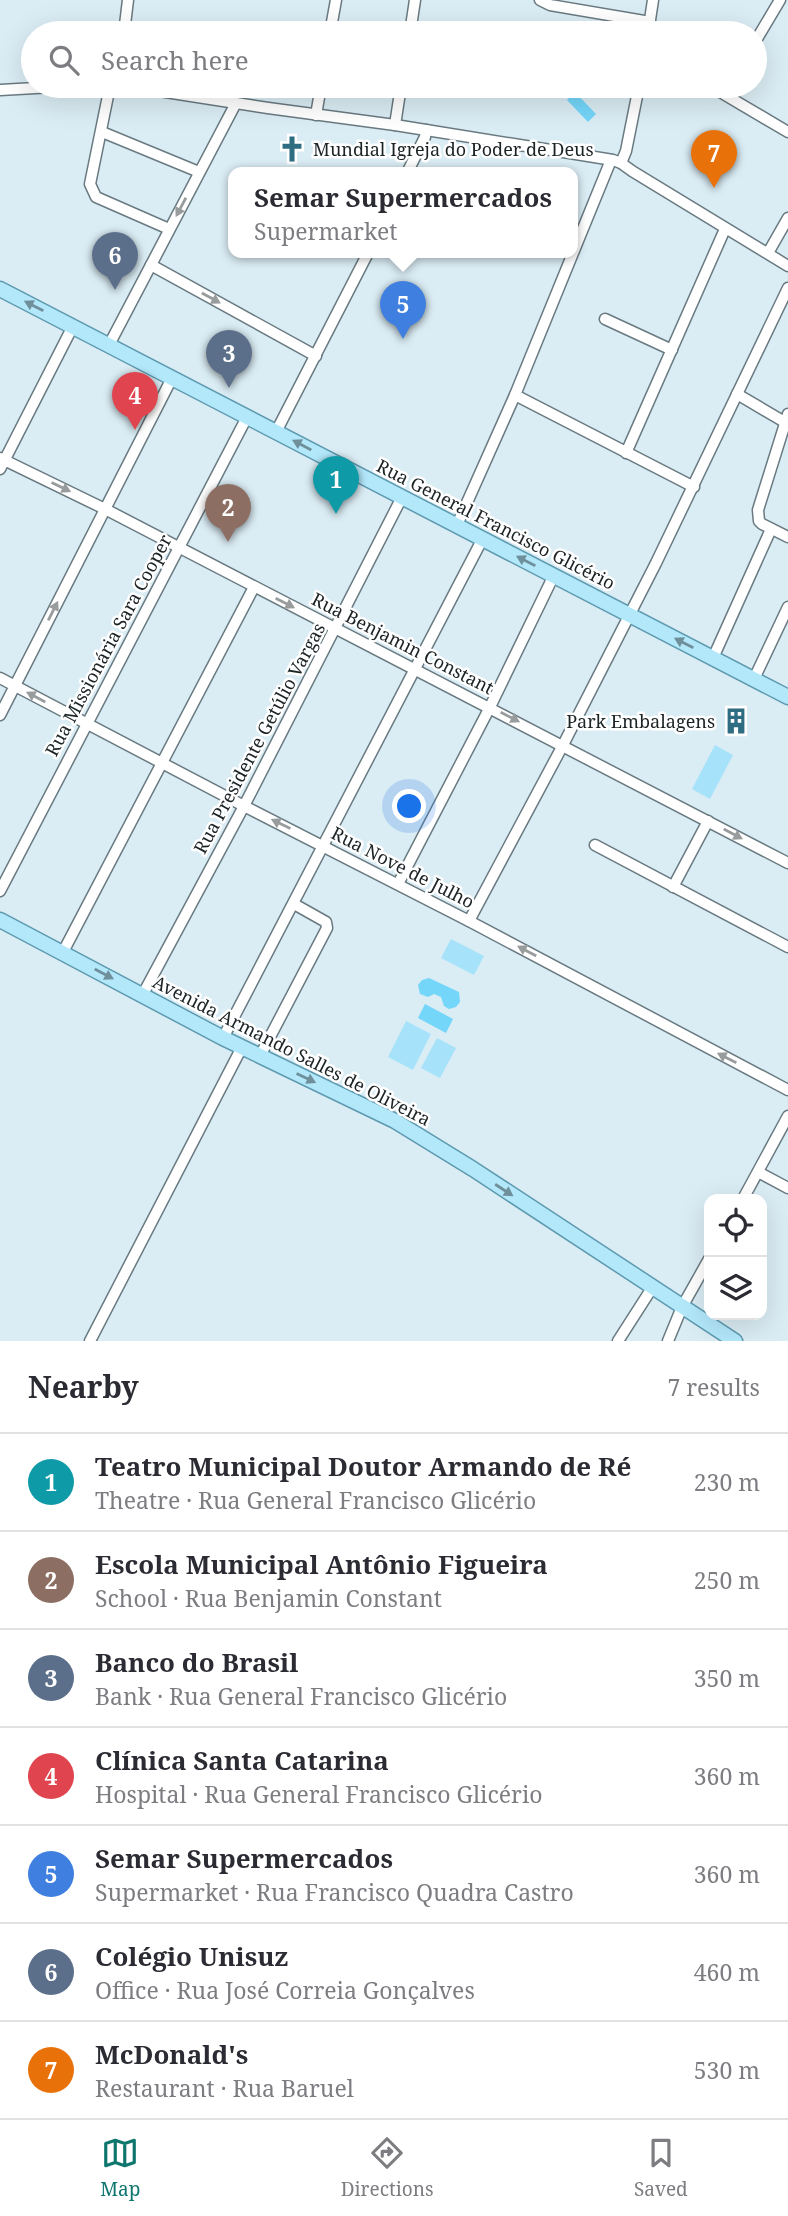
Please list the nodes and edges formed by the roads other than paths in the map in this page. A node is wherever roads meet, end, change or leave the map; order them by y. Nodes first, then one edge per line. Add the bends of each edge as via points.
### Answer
1 (128, 0) edge
2 (336, 0) edge
3 (415, 0) edge
4 (653, 0) edge
5 (780, 0) edge
6 (541, 1) edge
7 (125, 21) edge
8 (332, 21) edge
9 (412, 21) edge
10 (619, 21) edge
11 (650, 21) edge
12 (767, 22) edge
13 (21, 89) edge
14 (0, 90) edge
15 (108, 98) edge
16 (204, 98) edge
17 (319, 98) edge
18 (399, 98) edge
19 (637, 98) edge
20 (738, 98) edge
21 (236, 103) junction
22 (316, 115) junction
23 (395, 125) junction
24 (426, 130) junction
25 (102, 132) junction
26 (788, 132) edge
27 (616, 161) junction
28 (410, 167) edge
29 (199, 172) junction
30 (788, 219) edge
31 (169, 229) junction
32 (725, 229) junction
33 (578, 249) edge
34 (768, 254) junction
35 (365, 258) edge
36 (574, 258) edge
37 (152, 265) junction
38 (788, 266) edge
39 (788, 288) edge
40 (0, 289) edge
41 (605, 319) dead end
42 (73, 326) junction
43 (109, 345) junction
44 (672, 350) junction
45 (316, 356) junction
46 (172, 378) junction
47 (737, 394) junction
48 (515, 395) junction
49 (247, 416) junction
50 (787, 420) edge
51 (276, 432) junction
52 (626, 453) junction
53 (2, 462) edge
54 (694, 487) junction
55 (402, 496) junction
56 (105, 509) junction
57 (457, 525) junction
58 (771, 529) junction
59 (788, 537) edge
60 (482, 538) junction
61 (179, 548) junction
62 (554, 575) junction
63 (254, 587) junction
64 (788, 607) edge
65 (630, 615) junction
66 (335, 629) junction
67 (713, 658) junction
68 (415, 669) junction
69 (0, 678) edge
70 (754, 680) junction
71 (15, 686) junction
72 (788, 697) edge
73 (490, 707) junction
74 (0, 715) edge
75 (86, 723) junction
76 (564, 745) junction
77 (162, 762) junction
78 (244, 806) junction
79 (708, 821) junction
80 (323, 845) junction
81 (595, 845) dead end
82 (788, 863) edge
83 (398, 884) junction
84 (673, 887) junction
85 (0, 891) edge
86 (294, 904) junction
87 (0, 920) edge
88 (469, 921) junction
89 (788, 947) edge
90 (63, 952) junction
91 (142, 994) junction
92 (223, 1038) junction
93 (242, 1047) junction
94 (260, 1056) junction
95 (788, 1090) edge
96 (788, 1116) edge
97 (758, 1172) junction
98 (788, 1188) edge
99 (746, 1194) edge
100 (704, 1268) edge
101 (652, 1288) junction
102 (682, 1307) junction
103 (90, 1341) edge
104 (618, 1341) edge
105 (667, 1341) edge
106 (735, 1341) edge

1 - 7 street
2 - 8 street
3 - 9 street
4 - 11 street
5 - 12 street
6 - 10 street
13 - 14 street
15 - 25 street
16 - 21 street
17 - 22 street
18 - 23 street
19 - 27 street via 626,151
20 - 26 street
21 - 22 street
21 - 29 street
22 - 23 street
23 - 24 street
24 - 27 street
24 - 28 street
25 - 29 street
25 - 31 street via 90,184 96,197
27 - 32 street
27 - 33 street
29 -> 31 street
30 - 34 street
31 - 37 street
32 - 34 street
32 - 44 street
34 - 38 street
35 - 45 street
36 - 48 street
37 - 43 street
37 -> 45 street
39 - 47 street
42 -> 40 main road, Rua General Francisco Glicério
41 - 44 street
42 - 43 main road, Rua General Francisco Glicério
42 - 53 street
43 - 46 main road, Rua General Francisco Glicério
44 - 52 street
45 - 51 street
46 - 49 main road, Rua General Francisco Glicério
46 - 56 street
47 - 50 street
47 - 54 street
48 - 52 street
48 - 57 street
49 - 51 main road, Rua General Francisco Glicério
49 - 61 street, Rua Missionária Sara Cooper
50 - 58 street via 758,510 759,521
55 -> 51 main road, Rua General Francisco Glicério
52 - 54 street
53 -> 56 street, Rua Benjamin Constant
54 - 65 street
55 - 57 main road, Rua General Francisco Glicério
55 - 66 street, Rua Presidente Getúlio Vargas
56 - 61 street, Rua Benjamin Constant
71 -> 56 street
57 - 60 main road, Rua General Francisco Glicério
58 - 59 street
58 - 67 street
62 -> 60 main road, Rua General Francisco Glicério
60 - 68 street
61 - 63 street, Rua Benjamin Constant
61 - 75 street, Rua Missionária Sara Cooper
62 - 65 main road, Rua General Francisco Glicério
62 - 73 street
63 -> 66 street, Rua Benjamin Constant
63 - 77 street
64 - 70 street
67 -> 65 main road, Rua General Francisco Glicério
65 - 76 street
66 - 68 street, Rua Benjamin Constant
66 - 78 street, Rua Presidente Getúlio Vargas
67 - 70 main road, Rua General Francisco Glicério
68 - 73 street, Rua Benjamin Constant
68 - 80 street
69 - 71 street, Rua Nove de Julho
70 - 72 main road, Rua General Francisco Glicério
71 - 74 street
75 -> 71 street, Rua Nove de Julho
73 -> 76 street, Rua Benjamin Constant
73 - 83 street
75 - 77 street, Rua Nove de Julho
75 - 85 street, Rua Missionária Sara Cooper
76 - 79 street, Rua Benjamin Constant
76 - 88 street
77 - 78 street, Rua Nove de Julho
77 - 90 street
80 -> 78 street, Rua Nove de Julho
78 - 91 street, Rua Presidente Getúlio Vargas
79 -> 82 street, Rua Benjamin Constant
79 - 84 street
80 - 83 street, Rua Nove de Julho
80 - 86 street
81 - 84 street
83 - 88 street, Rua Nove de Julho
84 - 89 street
86 - 92 street
86 - 94 street via 326,922 327,928
87 - 90 main road, Avenida Armando Salles de Oliveira
95 -> 88 street, Rua Nove de Julho
90 -> 91 main road, Avenida Armando Salles de Oliveira
91 - 92 main road, Avenida Armando Salles de Oliveira
92 - 93 main road, Avenida Armando Salles de Oliveira
93 - 94 main road, Avenida Armando Salles de Oliveira
93 - 103 street
94 -> 101 main road, Avenida Armando Salles de Oliveira via 417,1134
96 - 97 street
97 - 98 street
97 - 99 street
100 - 102 street
101 - 102 main road, Avenida Armando Salles de Oliveira
101 - 104 street
102 - 105 street
102 - 106 main road, Avenida Armando Salles de Oliveira

